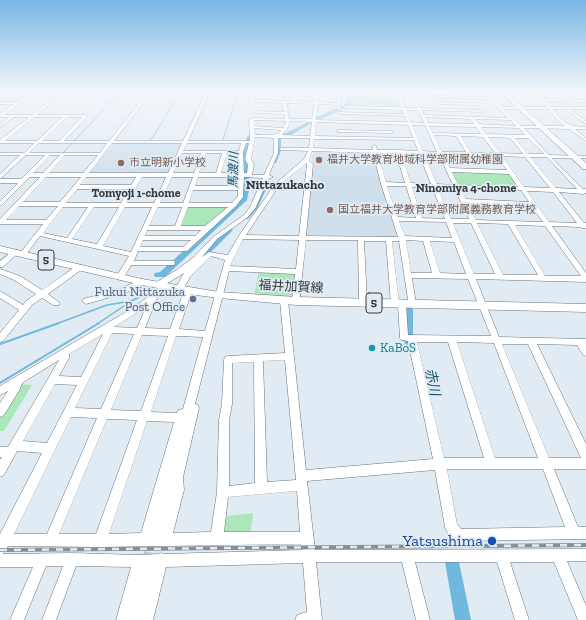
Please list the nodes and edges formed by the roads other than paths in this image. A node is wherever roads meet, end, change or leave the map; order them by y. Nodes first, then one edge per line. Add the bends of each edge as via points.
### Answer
1 (26, 121) edge
2 (61, 121) edge
3 (81, 121) edge
4 (127, 121) edge
5 (195, 121) edge
6 (251, 121) edge
7 (289, 121) edge
8 (315, 121) joint
9 (409, 121) edge
10 (425, 121) edge
11 (474, 121) edge
12 (514, 121) edge
13 (536, 121) edge
14 (562, 121) edge
15 (339, 122) junction
16 (390, 123) junction
17 (410, 124) junction
18 (426, 125) junction
19 (478, 126) junction
20 (252, 127) junction
21 (520, 128) junction
22 (544, 128) junction
23 (572, 128) junction
24 (586, 128) edge
25 (285, 129) junction
26 (339, 131) junction
27 (392, 132) junction
28 (431, 134) junction
29 (458, 135) junction
30 (484, 135) junction
31 (510, 136) junction
32 (530, 136) junction
33 (279, 137) junction
34 (312, 137) junction
35 (339, 138) junction
36 (372, 138) junction
37 (394, 139) junction
38 (416, 139) junction
39 (250, 140) junction
40 (586, 140) edge
41 (0, 142) edge
42 (38, 142) junction
43 (60, 142) junction
44 (110, 142) junction
45 (185, 142) junction
46 (281, 149) junction
47 (311, 149) junction
48 (375, 150) junction
49 (398, 151) junction
50 (420, 151) junction
51 (181, 152) junction
52 (204, 152) junction
53 (225, 152) junction
54 (241, 152) junction
55 (440, 152) junction
56 (469, 153) junction
57 (0, 154) edge
58 (25, 154) junction
59 (49, 154) junction
60 (64, 154) junction
61 (101, 154) junction
62 (498, 154) junction
63 (526, 155) junction
64 (548, 156) junction
65 (575, 156) junction
66 (586, 157) edge
67 (306, 160) junction
68 (586, 167) edge
69 (449, 170) junction
70 (510, 172) junction
71 (29, 175) junction
72 (44, 175) junction
73 (84, 175) junction
74 (140, 175) junction
75 (170, 175) junction
76 (196, 175) junction
77 (218, 175) junction
78 (241, 175) junction
79 (249, 175) junction
80 (0, 177) edge
81 (268, 177) junction
82 (0, 181) edge
83 (22, 181) junction
84 (384, 184) junction
85 (409, 185) junction
86 (435, 186) junction
87 (457, 186) junction
88 (133, 187) junction
89 (75, 188) junction
90 (192, 188) junction
91 (241, 188) junction
92 (522, 189) junction
93 (555, 190) junction
94 (584, 191) edge
95 (586, 195) edge
96 (266, 201) junction
97 (464, 201) junction
98 (0, 204) edge
99 (17, 204) junction
100 (62, 204) junction
101 (534, 204) junction
102 (92, 205) junction
103 (123, 205) junction
104 (155, 205) junction
105 (185, 205) junction
106 (234, 205) junction
107 (396, 218) junction
108 (420, 219) junction
109 (448, 220) junction
110 (473, 221) junction
111 (0, 222) edge
112 (48, 222) junction
113 (510, 222) junction
114 (547, 223) junction
115 (585, 227) edge
116 (144, 228) junction
117 (176, 228) junction
118 (207, 228) junction
119 (38, 234) junction
120 (241, 237) junction
121 (140, 238) junction
122 (196, 238) junction
123 (301, 238) junction
124 (361, 238) junction
125 (389, 239) junction
126 (402, 239) junction
127 (426, 239) junction
128 (456, 240) junction
129 (68, 241) junction
130 (99, 247) junction
131 (0, 249) edge
132 (133, 252) junction
133 (20, 253) junction
134 (229, 259) junction
135 (129, 263) junction
136 (171, 263) dead end
137 (0, 265) edge
138 (81, 267) junction
139 (226, 268) junction
140 (0, 271) edge
141 (298, 272) junction
142 (408, 275) junction
143 (119, 276) junction
144 (437, 276) junction
145 (471, 276) junction
146 (500, 277) junction
147 (543, 278) junction
148 (586, 279) edge
149 (142, 282) junction
150 (162, 286) junction
151 (183, 290) junction
152 (0, 294) edge
153 (42, 294) junction
154 (219, 295) junction
155 (154, 297) junction
156 (86, 301) dead end
157 (284, 301) junction
158 (296, 301) junction
159 (56, 303) dead end
160 (363, 303) junction
161 (403, 304) junction
162 (483, 306) junction
163 (24, 308) junction
164 (586, 308) edge
165 (4, 327) edge
166 (109, 328) junction
167 (140, 331) junction
168 (174, 332) junction
169 (209, 334) junction
170 (412, 338) junction
171 (451, 338) junction
172 (0, 339) edge
173 (497, 339) junction
174 (531, 340) junction
175 (583, 342) edge
176 (586, 352) edge
177 (64, 353) junction
178 (289, 356) junction
179 (258, 358) junction
180 (197, 376) junction
181 (52, 380) junction
182 (17, 381) junction
183 (84, 381) junction
184 (0, 391) edge
185 (1, 408) edge
186 (69, 412) junction
187 (105, 413) junction
188 (144, 416) junction
189 (180, 418) junction
190 (50, 448) junction
191 (8, 450) edge
192 (586, 456) edge
193 (546, 463) junction
194 (586, 463) edge
195 (440, 464) junction
196 (491, 464) junction
197 (0, 471) edge
198 (301, 480) junction
199 (261, 489) junction
200 (223, 492) junction
201 (574, 533) junction
202 (586, 533) edge
203 (161, 534) junction
204 (217, 537) junction
205 (307, 538) junction
206 (146, 539) junction
207 (50, 541) junction
208 (100, 541) junction
209 (1, 543) edge
210 (586, 555) edge
211 (308, 556) junction
212 (408, 556) junction
213 (502, 556) junction
214 (558, 556) junction
215 (72, 559) junction
216 (162, 559) junction
217 (42, 560) junction
218 (0, 561) edge
219 (143, 566) junction
220 (311, 619) edge
221 (16, 620) edge
222 (49, 620) edge
223 (123, 620) edge
224 (132, 620) edge
225 (146, 620) edge
226 (423, 620) edge
227 (522, 620) edge
228 (585, 620) edge

1 - 41 street
2 - 42 street
3 - 43 street
4 - 44 street
5 - 45 street
6 - 20 street
7 - 25 street
8 - 15 street
8 - 34 street
9 - 17 street
10 - 18 street
11 - 19 street
12 - 21 street
13 - 22 highway
14 - 23 street
15 - 16 street
15 - 26 street
16 - 17 street
16 - 27 street
17 - 18 street
17 - 38 street
18 - 19 street
18 - 28 street
19 - 21 street
19 - 30 street
20 - 25 street
20 - 39 street
21 - 22 street
21 - 32 street
22 - 23 street
22 - 65 highway
23 - 24 street
23 - 40 street
25 - 39 street via 281,134
26 - 27 street
26 - 35 street
27 - 37 street
28 - 29 street
28 - 55 street
29 - 30 street
29 - 56 street
30 - 31 street
30 - 62 street
31 - 32 street
31 - 63 street
32 - 64 street
33 - 34 street
33 - 39 street
33 - 46 street
33 - 81 street
34 - 35 street
34 - 47 street
35 - 36 street
36 - 37 street
36 - 48 street
37 - 38 street
38 - 50 street
39 - 45 street
39 - 54 street
39 - 79 street
41 - 42 street
42 - 43 street
42 - 58 street
43 - 44 street
44 - 45 street
44 - 61 street
45 - 51 street
46 - 47 street
46 - 81 street
47 - 48 street
47 - 67 street
48 - 49 street
48 - 84 street
49 - 50 street
49 - 85 street
50 - 55 street
50 - 86 street
51 - 52 street
51 - 75 street
52 - 53 street
52 - 76 street
53 - 54 street
53 - 77 street
54 - 78 street
55 - 56 street
55 - 69 street
56 - 62 street
57 - 58 street
58 - 59 street
58 - 80 street
59 - 60 street
59 - 71 street
60 - 61 street
60 - 72 street
61 - 73 street
62 - 63 street
62 - 70 street
63 - 64 street
63 - 93 street
64 - 65 street
64 - 94 street
65 - 66 street
65 - 68 highway
67 - 96 street via 277,185
67 - 123 street via 310,164
69 - 70 street
69 - 87 street
70 - 92 street
71 - 72 street
71 - 83 street
72 - 73 street
72 - 99 street
73 - 74 street
73 - 89 street
74 - 75 street
74 - 88 street
75 - 76 street
75 - 104 street
76 - 77 street
76 - 90 street
77 - 78 street
78 - 79 street
78 - 91 street
79 - 81 street
81 - 96 street
81 - 150 street via 246,216 216,238 196,259
82 - 83 street
83 - 98 street
84 - 85 street
84 - 107 street
85 - 86 street
85 - 108 street
86 - 87 street
86 - 109 street
87 - 92 street
87 - 97 street
88 - 89 street
88 - 103 street
89 - 100 street
90 - 91 street
90 - 105 street
91 - 106 street via 241,196
92 - 93 street
92 - 101 street
93 - 94 street
93 - 115 street
94 - 95 street
96 - 120 street
97 - 101 street
97 - 110 street
99 - 100 street
99 - 111 street
100 - 102 street
100 - 112 street
101 - 114 street
102 - 103 street
102 - 129 street
103 - 104 street
103 - 130 street
104 - 105 street
104 - 116 street
105 - 106 street
105 - 117 street
106 - 118 street
107 - 108 street
107 - 126 street
108 - 109 street
109 - 110 street
109 - 128 street
110 - 113 street
110 - 146 street
111 - 112 street
112 - 119 street
113 - 114 street
113 - 147 street
114 - 115 street
114 - 148 street
116 - 117 street
116 - 121 street
117 - 118 street
118 - 122 street
119 - 129 street
119 - 133 street
120 - 123 street
120 - 134 street
121 - 122 street
121 - 132 street
122 - 132 street via 185,249
123 - 124 street
123 - 141 street
124 - 125 street
124 - 160 street
125 - 126 street
125 - 161 street
126 - 127 street
126 - 142 street
127 - 128 street
127 - 144 street
128 - 145 street
129 - 130 street
130 - 132 street
131 - 133 main road, 福井加賀線 / 5
132 - 135 street
133 - 137 street
133 - 138 main road, 福井加賀線 / 5
134 - 139 street
134 - 151 street via 209,254 187,275
135 - 136 street
135 - 143 street
138 - 143 main road, 福井加賀線 / 5
138 - 153 street
139 - 141 street
139 - 154 street
140 - 153 street via 17,278
141 - 158 street
142 - 144 street
142 - 161 street
143 - 149 main road, 福井加賀線 / 5
144 - 145 street
145 - 146 street
145 - 162 street
146 - 147 street
147 - 148 street
149 - 150 main road, 福井加賀線 / 5
149 - 156 street via 130,289
150 - 151 main road, 福井加賀線 / 5
150 - 155 street
151 - 154 main road, 福井加賀線 / 5
151 - 168 street
152 - 163 street
153 - 159 street
153 - 163 street
154 - 157 main road, 福井加賀線 / 5
154 - 169 street
155 - 166 street
155 - 167 street
157 - 158 main road, 福井加賀線 / 5
157 - 178 street
158 - 160 main road, 福井加賀線 / 5
160 - 161 main road, 福井加賀線 / 5
161 - 162 main road, 福井加賀線 / 5
161 - 170 street via 404,338
162 - 164 main road, 福井加賀線 / 5
162 - 173 street
163 - 165 street
165 - 172 street
166 - 167 street
166 - 177 street
166 - 183 street
167 - 168 street
167 - 187 street
168 - 169 street
168 - 188 street
169 - 180 street
170 - 171 street
170 - 195 street
171 - 173 street
171 - 196 street
173 - 174 street
173 - 193 street
174 - 175 street
174 - 192 street
175 - 176 street
177 - 181 street via 65,358
177 - 182 street
178 - 179 street
178 - 198 street
179 - 199 street
179 - 200 street via 228,360
180 - 189 street via 190,384
180 - 203 street via 200,384 177,477 178,490
181 - 183 street
181 - 191 street
182 - 184 street
182 - 185 street via 17,386
183 - 186 street
186 - 187 street
186 - 190 street
187 - 188 street
187 - 207 street
188 - 189 street
188 - 208 street
189 - 206 street
190 - 191 street
190 - 209 street
191 - 197 street
193 - 194 street
193 - 196 street
193 - 201 street
195 - 196 street
195 - 198 street
195 - 201 street via 451,527 458,534
198 - 199 street
198 - 205 street
199 - 200 street
200 - 204 street
201 - 202 street
203 - 204 street
203 - 206 street
204 - 205 street
205 - 211 street
206 - 208 street
207 - 208 street
207 - 209 street
210 - 214 street
211 - 212 street
211 - 216 street
211 - 220 street
212 - 213 street
212 - 226 street
213 - 214 street
213 - 227 street
214 - 228 street
215 - 217 street
215 - 219 street
215 - 222 street
216 - 219 street
216 - 225 street
217 - 218 street
217 - 221 street
219 - 223 street
219 - 224 street

